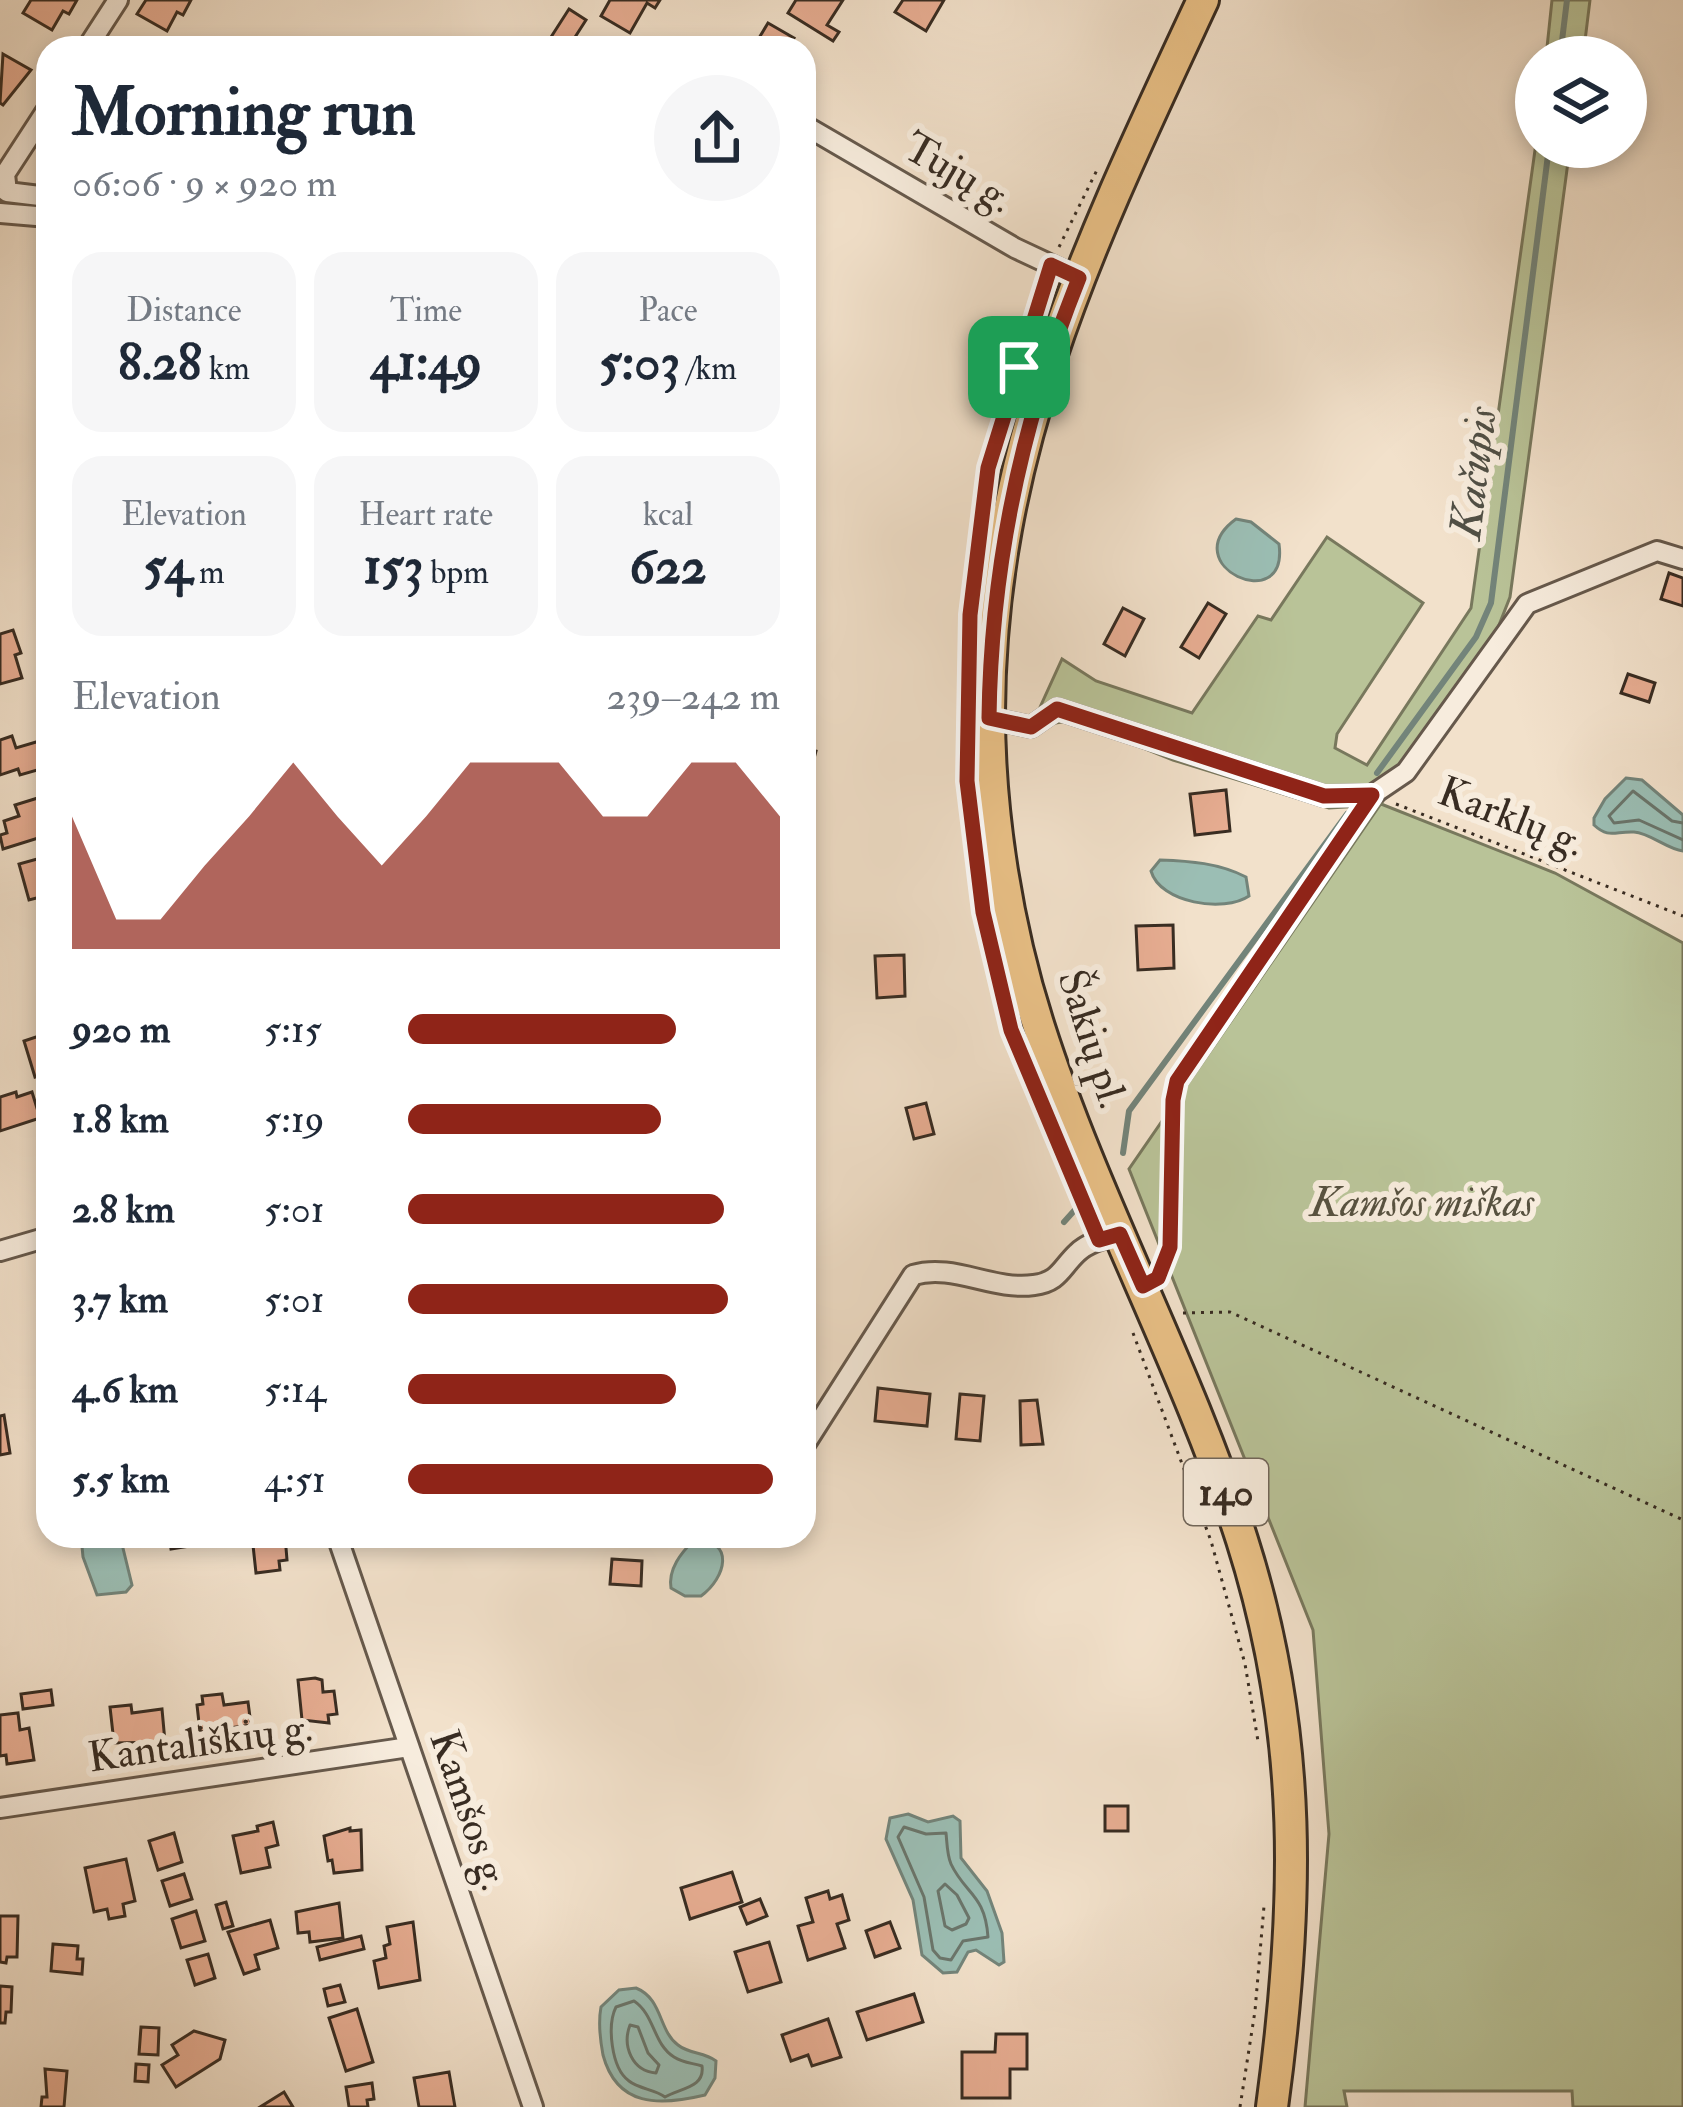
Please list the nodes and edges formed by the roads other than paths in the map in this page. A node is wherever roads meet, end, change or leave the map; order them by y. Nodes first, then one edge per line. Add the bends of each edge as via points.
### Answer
1 (118, 0) edge
2 (1202, 0) edge
3 (95, 36) edge
4 (36, 126) edge
5 (816, 132) edge
6 (36, 196) edge
7 (0, 213) edge
8 (36, 216) edge
9 (1065, 272) junction
10 (1683, 559) edge
11 (989, 718) junction
12 (1120, 1234) junction
13 (36, 1240) edge
14 (0, 1251) edge
15 (816, 1427) edge
16 (341, 1548) edge
17 (410, 1748) junction
18 (0, 1808) edge
19 (533, 2107) edge
20 (1272, 2107) edge

1 - 3 street
2 - 9 main road, Šakių pl. / 140
4 - 6 street via 5,173 8,192
5 - 9 street, Tujų g.
7 - 8 street
9 - 11 main road, Šakių pl. / 140 via 1009,501
10 - 11 street via 1658,551 1527,604 1406,772 1372,795 1324,796 1057,709 1031,727
11 - 12 main road, Šakių pl. / 140 via 999,838 1037,1023
12 - 15 street via 1078,1251 1058,1278 1036,1285 934,1269 914,1275
12 - 20 main road, Šakių pl. / 140 via 1143,1286 1145,1324 1243,1542 1269,1642 1292,1805 1292,1928
13 - 14 street
16 - 17 street, Kamšos g.
17 - 18 street, Kantališkių g.
17 - 19 street, Kamšos g.

